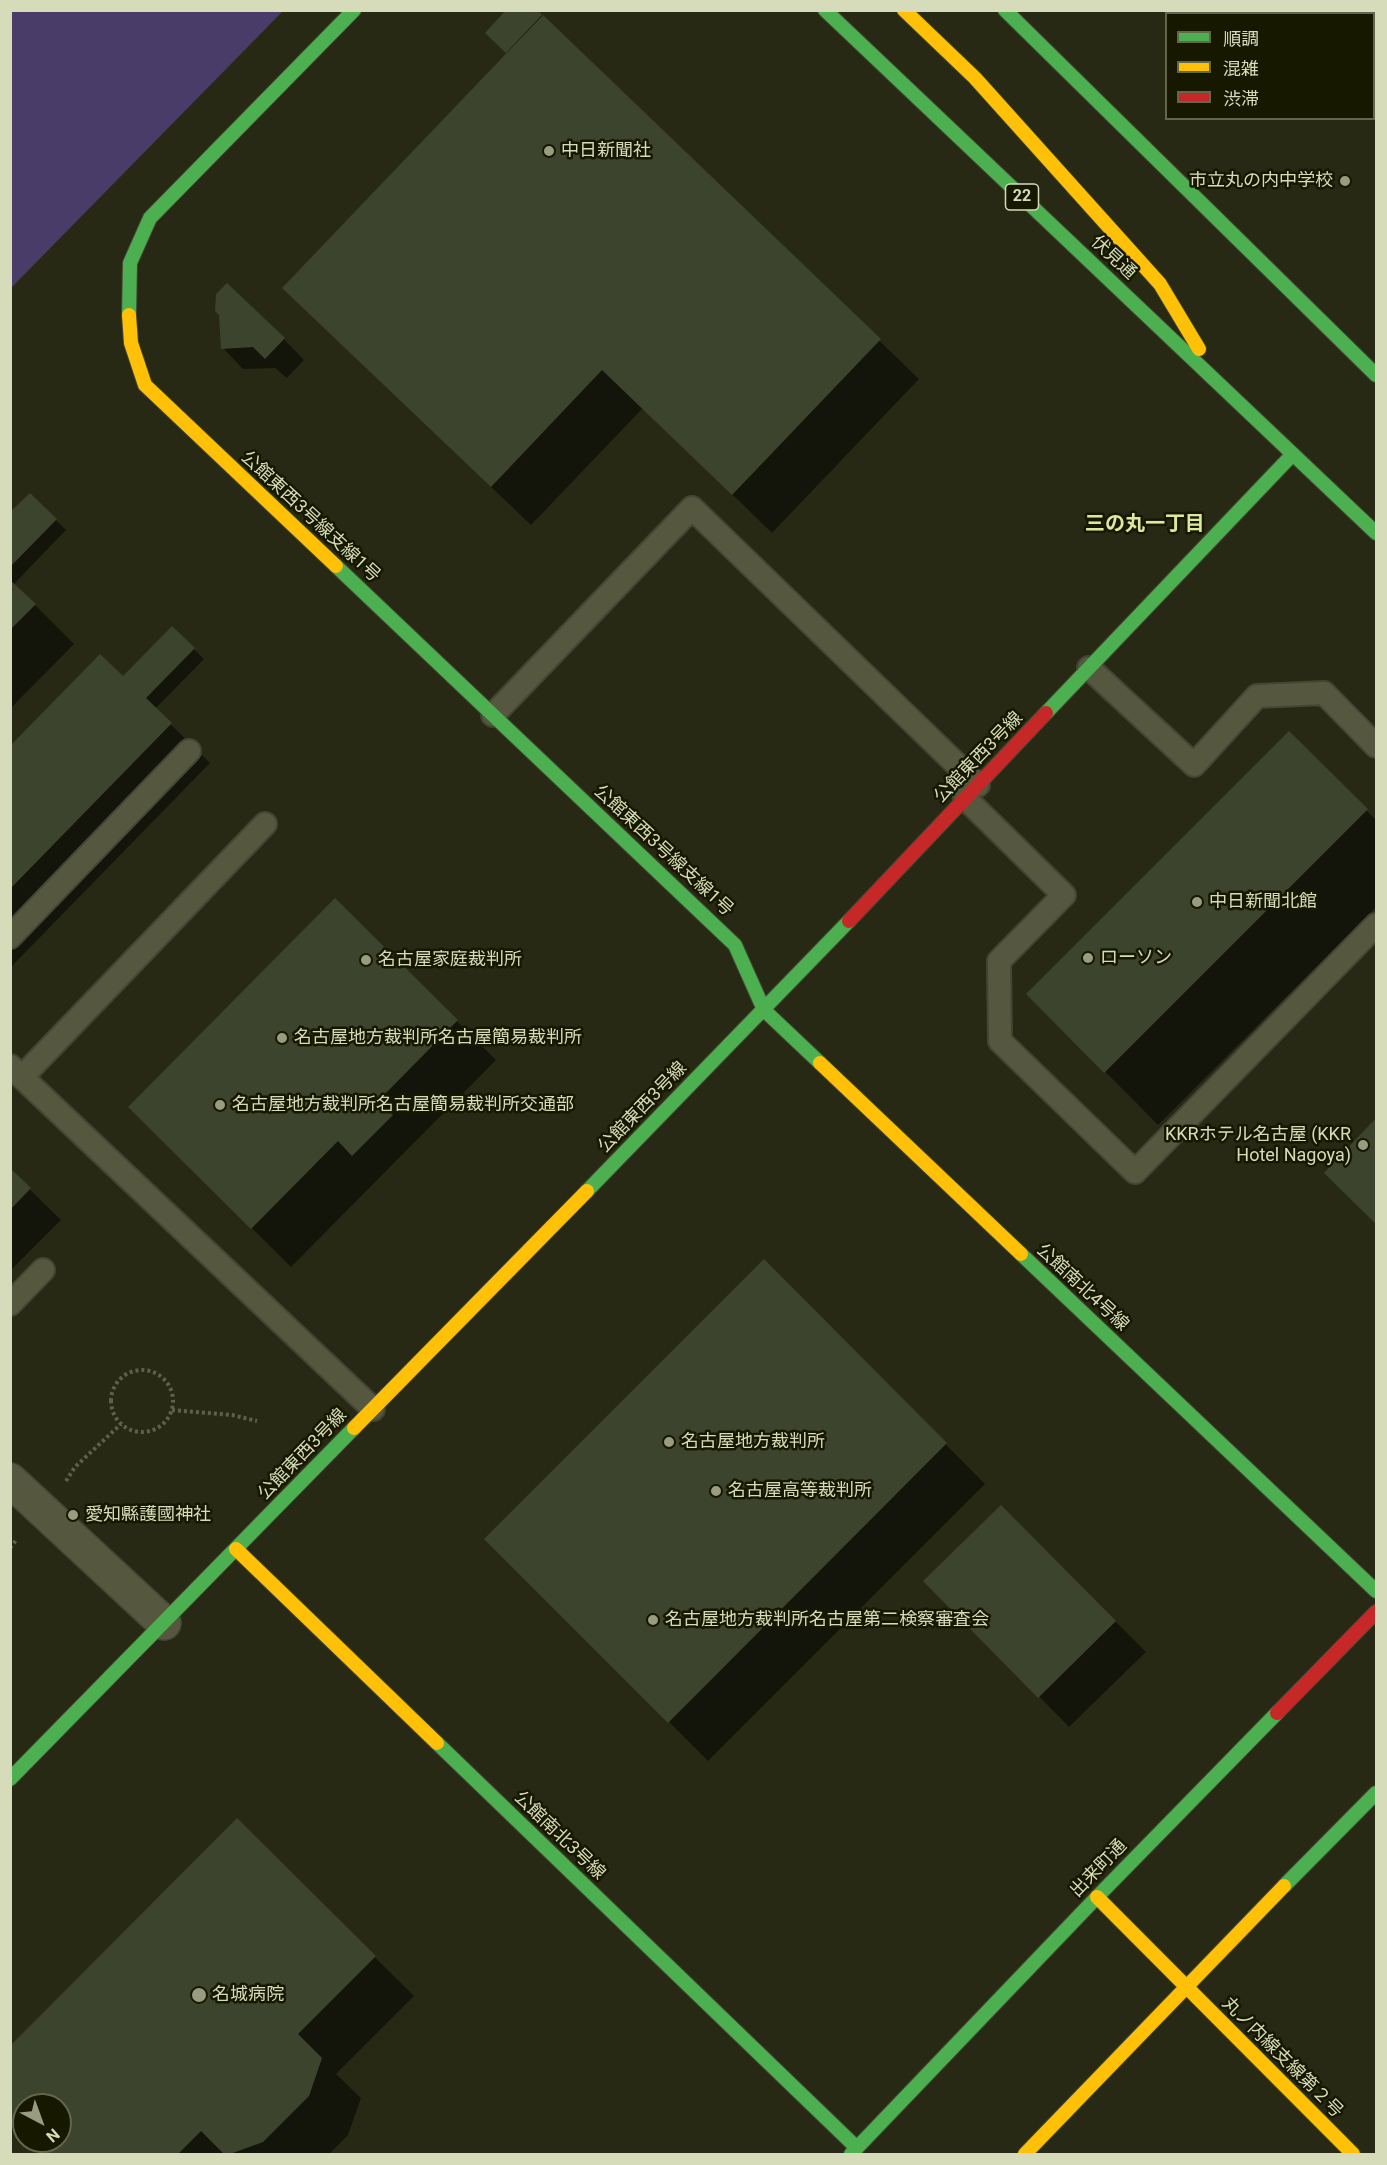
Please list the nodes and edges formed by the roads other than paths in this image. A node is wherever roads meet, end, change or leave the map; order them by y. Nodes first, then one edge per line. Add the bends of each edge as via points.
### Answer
1 (354, 10) edge
2 (825, 10) edge
3 (904, 10) edge
4 (1005, 10) edge
5 (1377, 375) edge
6 (1219, 383) junction
7 (1293, 454) junction
8 (1377, 534) edge
9 (1089, 668) junction
10 (493, 715) junction
11 (1377, 746) edge
12 (189, 751) dead end
13 (972, 792) junction
14 (265, 824) dead end
15 (1377, 925) edge
16 (10, 938) edge
17 (764, 1010) junction
18 (16, 1072) edge
19 (43, 1270) dead end
20 (10, 1304) edge
21 (373, 1409) junction
22 (10, 1480) edge
23 (236, 1549) junction
24 (1377, 1591) edge
25 (1377, 1612) edge
26 (164, 1623) junction
27 (10, 1779) edge
28 (1377, 1793) edge
29 (1097, 1897) junction
30 (1185, 1987) junction
31 (854, 2151) edge
32 (1025, 2154) edge
33 (1353, 2154) edge

1 - 10 main road, 公館東西3号線支線1号 via 150,218 130,263 130,343 145,385
2 - 6 main road, 伏見通 / 22
3 - 6 main road via 975,78 1160,284
4 - 5 main road
6 - 7 main road, 伏見通 / 22
7 - 8 main road, 伏見通 / 22
7 - 9 main road, 公館東西3号線
9 - 11 lane via 1194,765 1257,696 1324,693
9 - 13 main road, 公館東西3号線
10 - 13 lane via 692,508
10 - 17 main road, 公館東西3号線支線1号 via 735,945
12 - 16 lane
13 - 15 lane via 1064,895 999,961 1000,1041 1135,1172
13 - 17 main road, 公館東西3号線
14 - 18 lane
17 - 21 main road, 公館東西3号線
17 - 24 main road, 公館南北4号線
18 - 21 lane
19 - 20 lane
21 - 23 main road, 公館東西3号線
22 - 26 street
23 - 26 main road, 公館東西3号線
23 - 31 main road, 公館南北3号線
25 - 29 main road, 出来町通
26 - 27 main road, 公館東西3号線
28 - 30 main road
29 - 30 main road, 丸ノ内線支線第２号
29 - 31 main road, 出来町通
30 - 32 main road
30 - 33 main road, 丸ノ内線支線第２号

